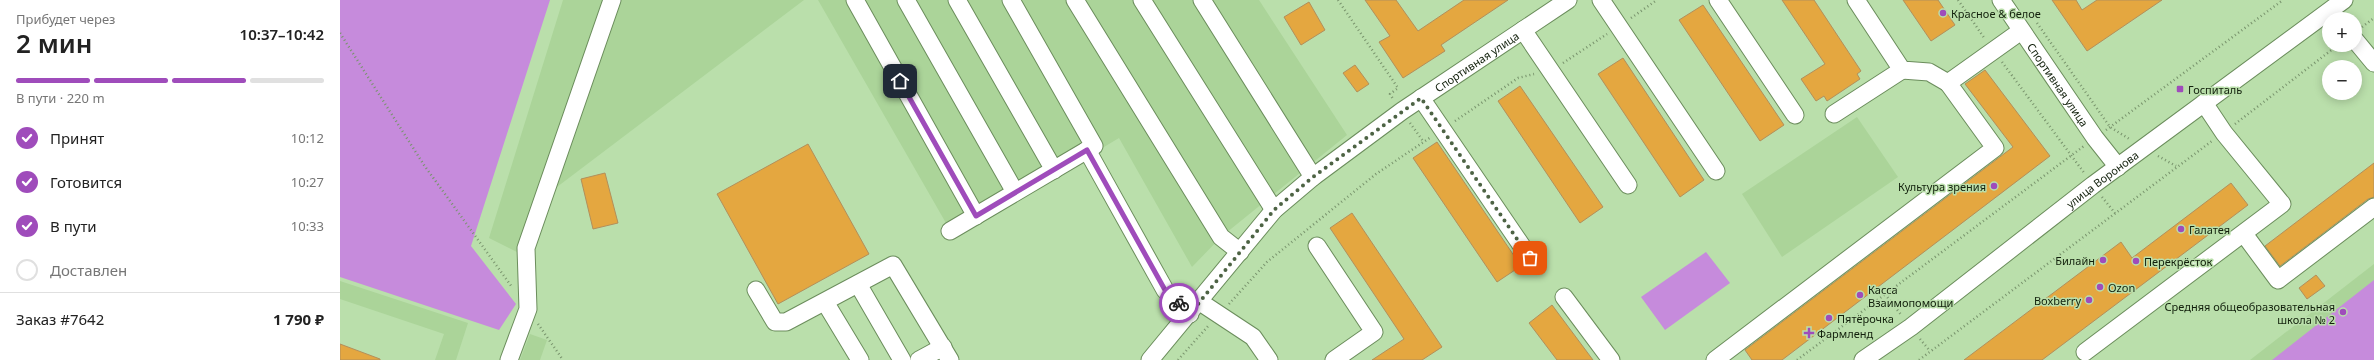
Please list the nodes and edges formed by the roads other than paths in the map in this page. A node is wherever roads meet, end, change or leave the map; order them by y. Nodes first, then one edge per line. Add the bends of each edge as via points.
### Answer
1 (612, 0) edge
2 (855, 0) edge
3 (906, 0) edge
4 (957, 0) edge
5 (1011, 0) edge
6 (1075, 0) edge
7 (1142, 0) edge
8 (1202, 0) edge
9 (1568, 0) edge
10 (1601, 0) edge
11 (1718, 0) edge
12 (1856, 0) edge
13 (2001, 0) edge
14 (2335, 7) edge
15 (1523, 30) junction
16 (2021, 31) junction
17 (2362, 40) edge
18 (2371, 55) edge
19 (1902, 70) junction
20 (1948, 83) junction
21 (1421, 98) junction
22 (2204, 103) junction
23 (1834, 114) dead end
24 (1795, 115) dead end
25 (1087, 150) junction
26 (2118, 167) junction
27 (1054, 170) junction
28 (1716, 171) dead end
29 (1313, 177) junction
30 (1628, 185) dead end
31 (1015, 192) junction
32 (2374, 207) edge
33 (1274, 210) junction
34 (976, 216) junction
35 (950, 231) dead end
36 (2244, 234) junction
37 (1317, 246) dead end
38 (1240, 252) junction
39 (1530, 258) dead end
40 (858, 284) junction
41 (756, 290) dead end
42 (1564, 297) dead end
43 (825, 302) junction
44 (1195, 308) junction
45 (946, 354) edge
46 (1726, 357) edge
47 (2084, 357) edge
48 (1870, 358) edge
49 (508, 360) edge
50 (860, 360) edge
51 (902, 360) edge
52 (919, 360) edge
53 (1150, 360) edge
54 (1269, 360) edge
55 (1334, 360) edge
56 (1611, 360) edge

1 - 49 street via 526,248 528,309
2 - 34 street
3 - 31 street
4 - 27 street
5 - 25 street via 1094,146
6 - 38 street via 1221,237
7 - 33 street
8 - 29 street
9 - 15 street, Спортивная улица
10 - 28 street
11 - 24 street
12 - 19 street
13 - 16 street, Спортивная улица
14 - 22 street, улица Воронова
15 - 21 street, Спортивная улица
15 - 30 street
16 - 20 street
16 - 26 street, Спортивная улица
17 - 18 street
19 - 20 street via 1929,72
19 - 23 street
20 - 46 street via 1995,148
21 - 29 street, Спортивная улица
21 - 39 street
22 - 26 street, улица Воронова
22 - 36 street via 2224,133 2282,204
25 - 27 street
25 - 44 street via 1165,290
26 - 48 street, улица Воронова
27 - 31 street
29 - 33 street, Спортивная улица
31 - 34 street
32 - 36 street via 2278,280
33 - 38 street, Спортивная улица
34 - 35 street
36 - 47 street
37 - 55 street via 1374,332
38 - 44 street, Спортивная улица
40 - 43 street
40 - 45 street via 893,265
40 - 51 street
41 - 43 street via 775,322 786,322
42 - 56 street
43 - 50 street
44 - 53 street, Спортивная улица
44 - 54 street via 1218,315 1253,337
45 - 52 street

